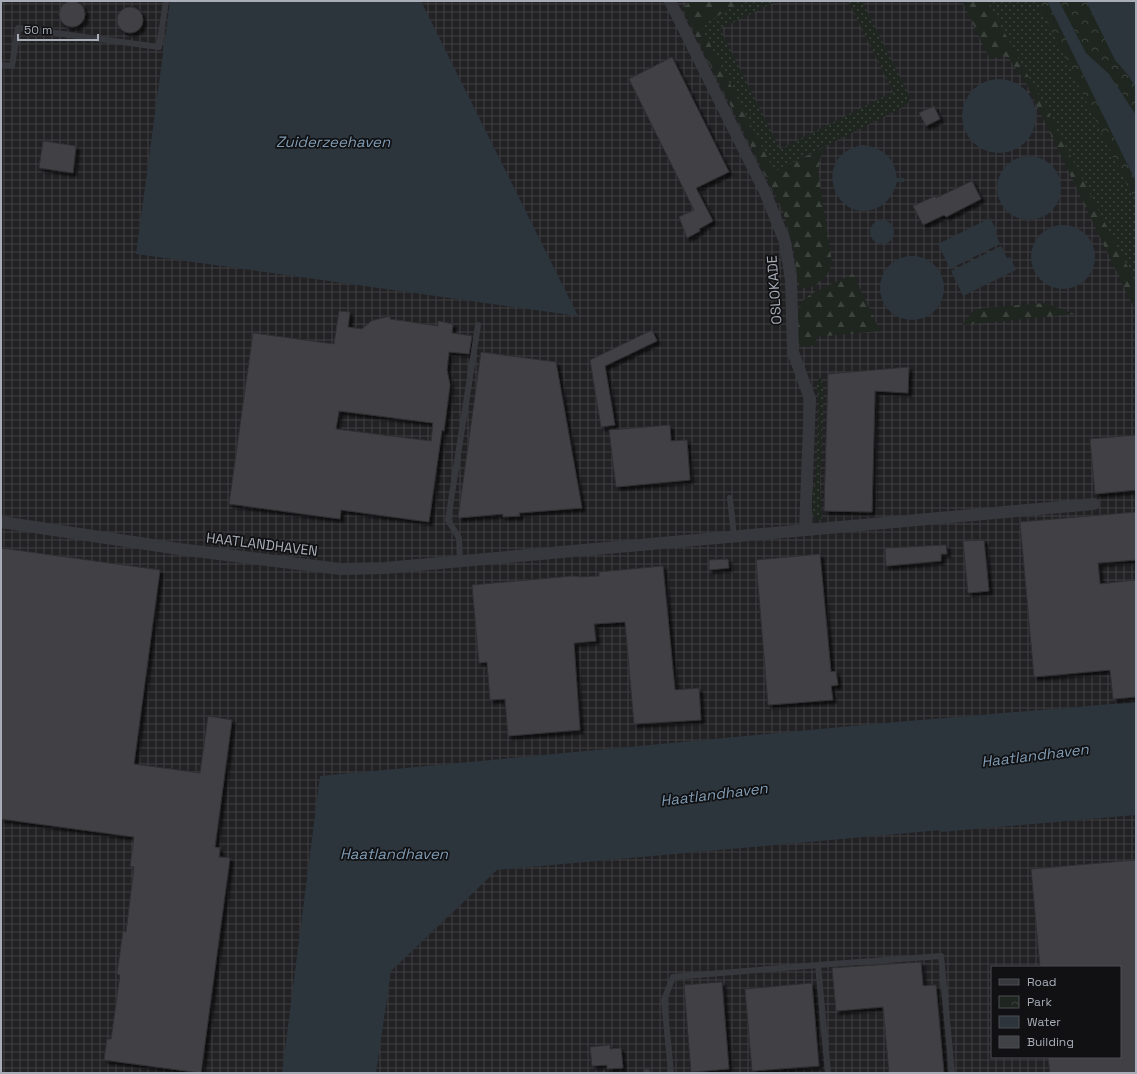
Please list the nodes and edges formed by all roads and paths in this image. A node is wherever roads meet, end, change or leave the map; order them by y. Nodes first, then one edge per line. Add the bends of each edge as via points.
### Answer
1 (166, 1) edge
2 (670, 1) edge
3 (1, 65) edge
4 (478, 325) dead end
5 (730, 498) dead end
6 (1094, 504) dead end
7 (1, 522) edge
8 (805, 529) junction
9 (734, 536) junction
10 (460, 561) junction
11 (818, 965) junction
12 (671, 1073) edge
13 (828, 1073) edge
14 (952, 1073) edge

1 - 3 lane via 159,47 18,28 12,66
2 - 8 street, OSLOKADE via 765,192 785,242 791,280 793,352 810,399
4 - 10 lane via 448,520 459,538
5 - 9 lane
6 - 8 street, HAATLANDHAVEN
7 - 10 street, HAATLANDHAVEN via 179,549 340,569
8 - 9 street, HAATLANDHAVEN
9 - 10 street, HAATLANDHAVEN
11 - 12 lane via 673,977 664,1000
11 - 13 lane
11 - 14 lane via 941,956

